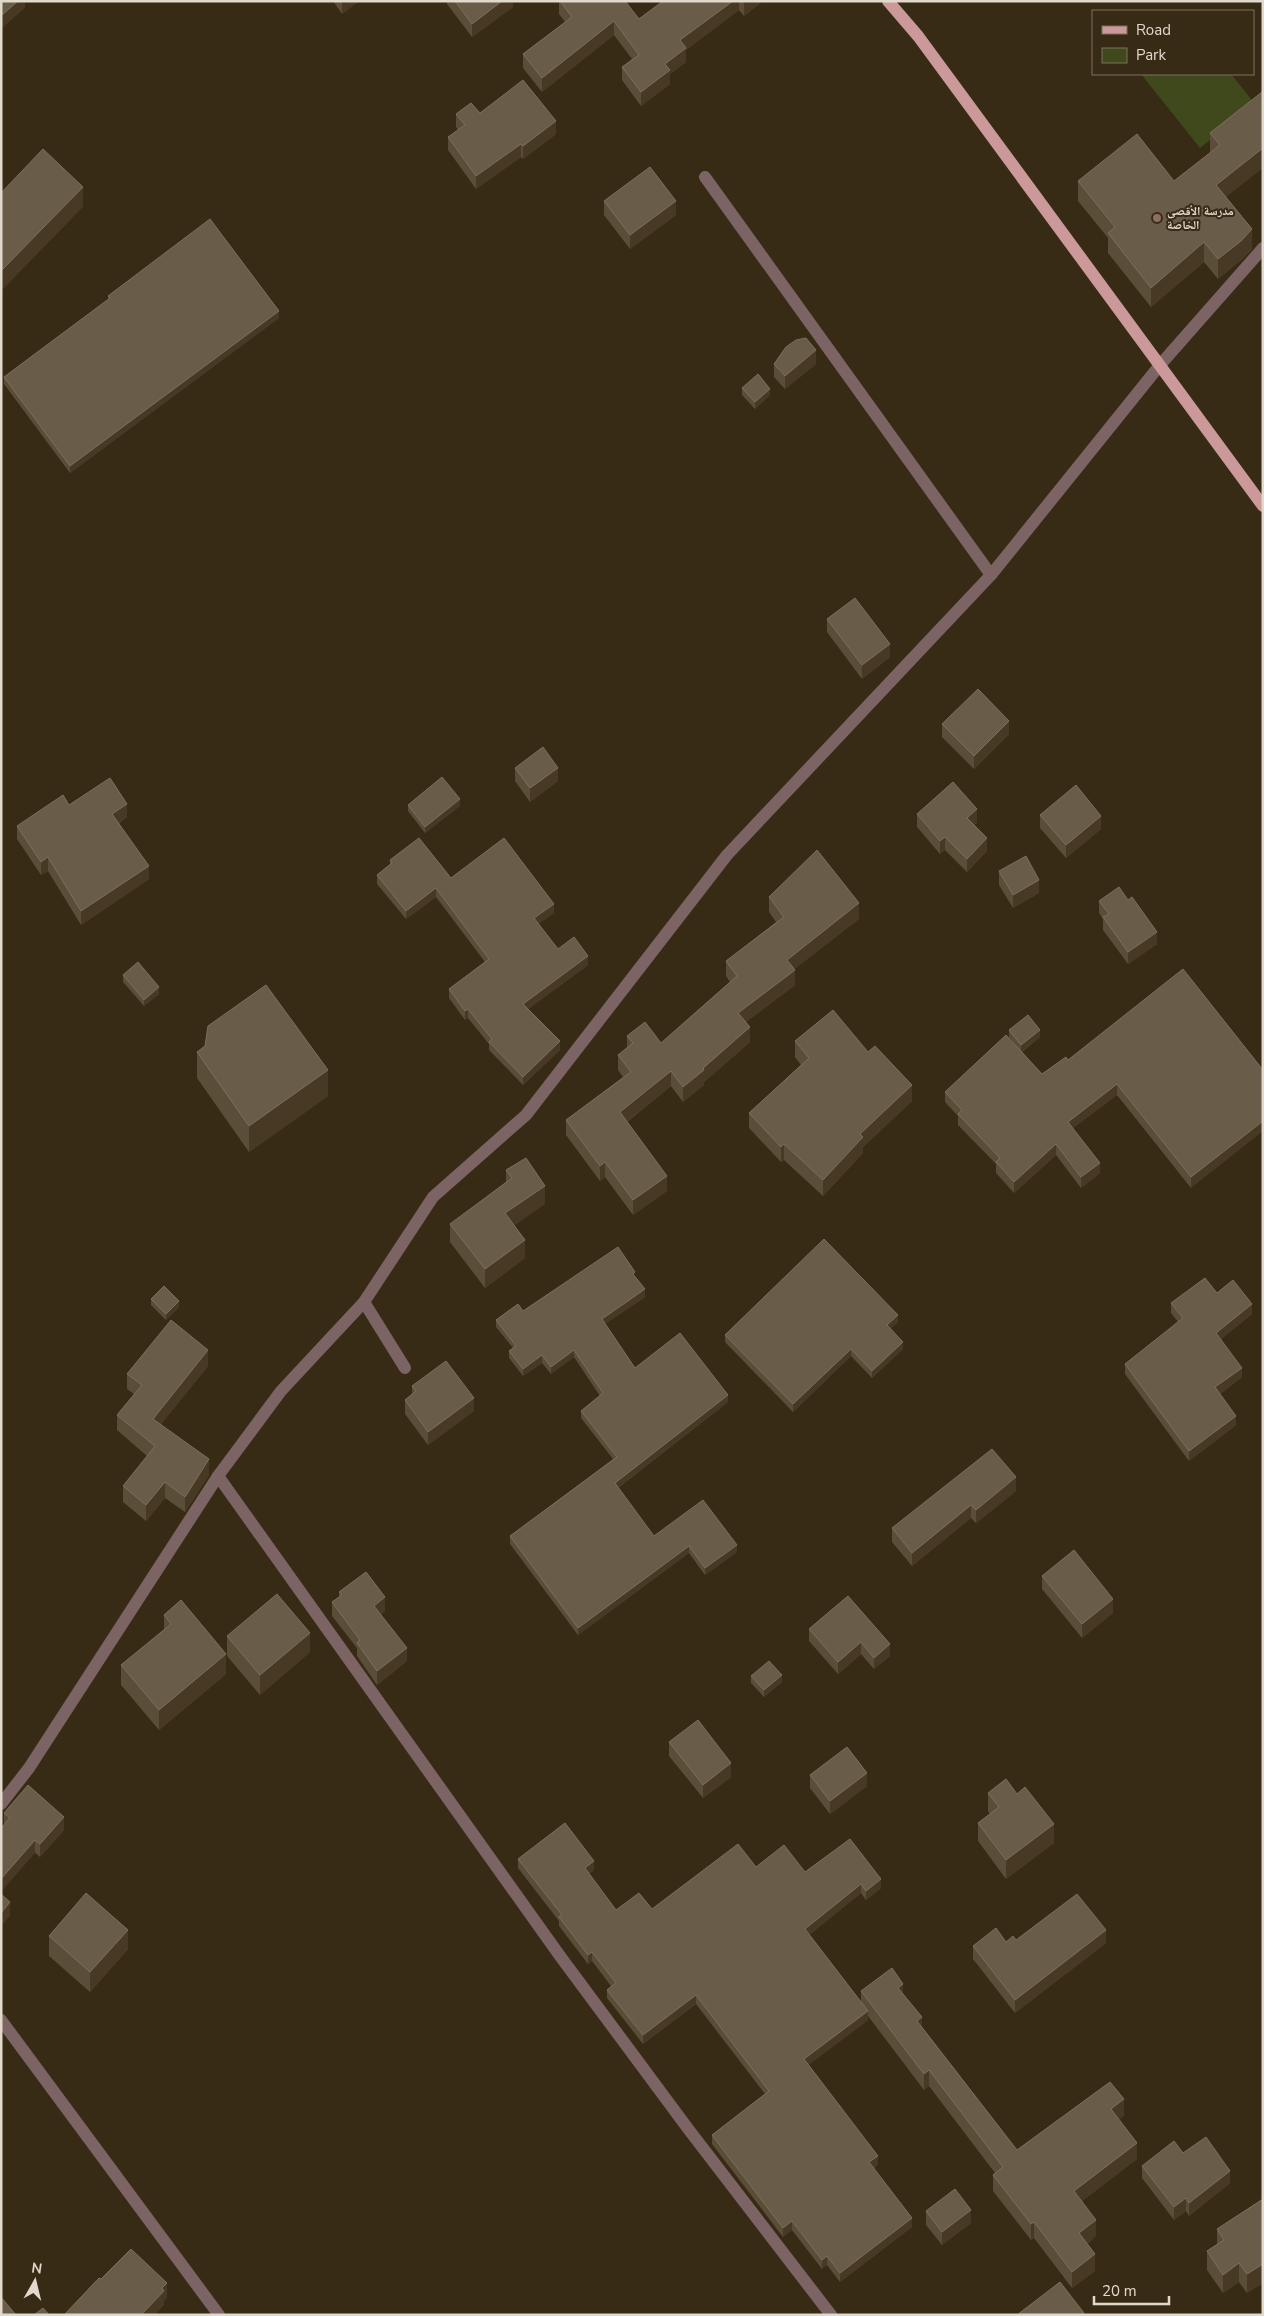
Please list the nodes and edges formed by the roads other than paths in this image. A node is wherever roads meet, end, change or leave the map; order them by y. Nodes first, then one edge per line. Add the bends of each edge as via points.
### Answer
1 (888, 1) edge
2 (705, 177) dead end
3 (1263, 248) edge
4 (1160, 366) junction
5 (1263, 506) edge
6 (991, 575) junction
7 (364, 1302) junction
8 (405, 1368) dead end
9 (218, 1476) junction
10 (1, 1804) edge
11 (1, 2020) edge
12 (219, 2315) edge
13 (831, 2315) edge

1 - 4 main road via 918,36
2 - 6 street
3 - 4 street
4 - 5 main road
4 - 6 street
6 - 7 street via 727,855 526,1115 433,1197
7 - 8 street
7 - 9 street via 281,1391
9 - 10 street via 30,1768
9 - 13 street via 566,1964
11 - 12 street

